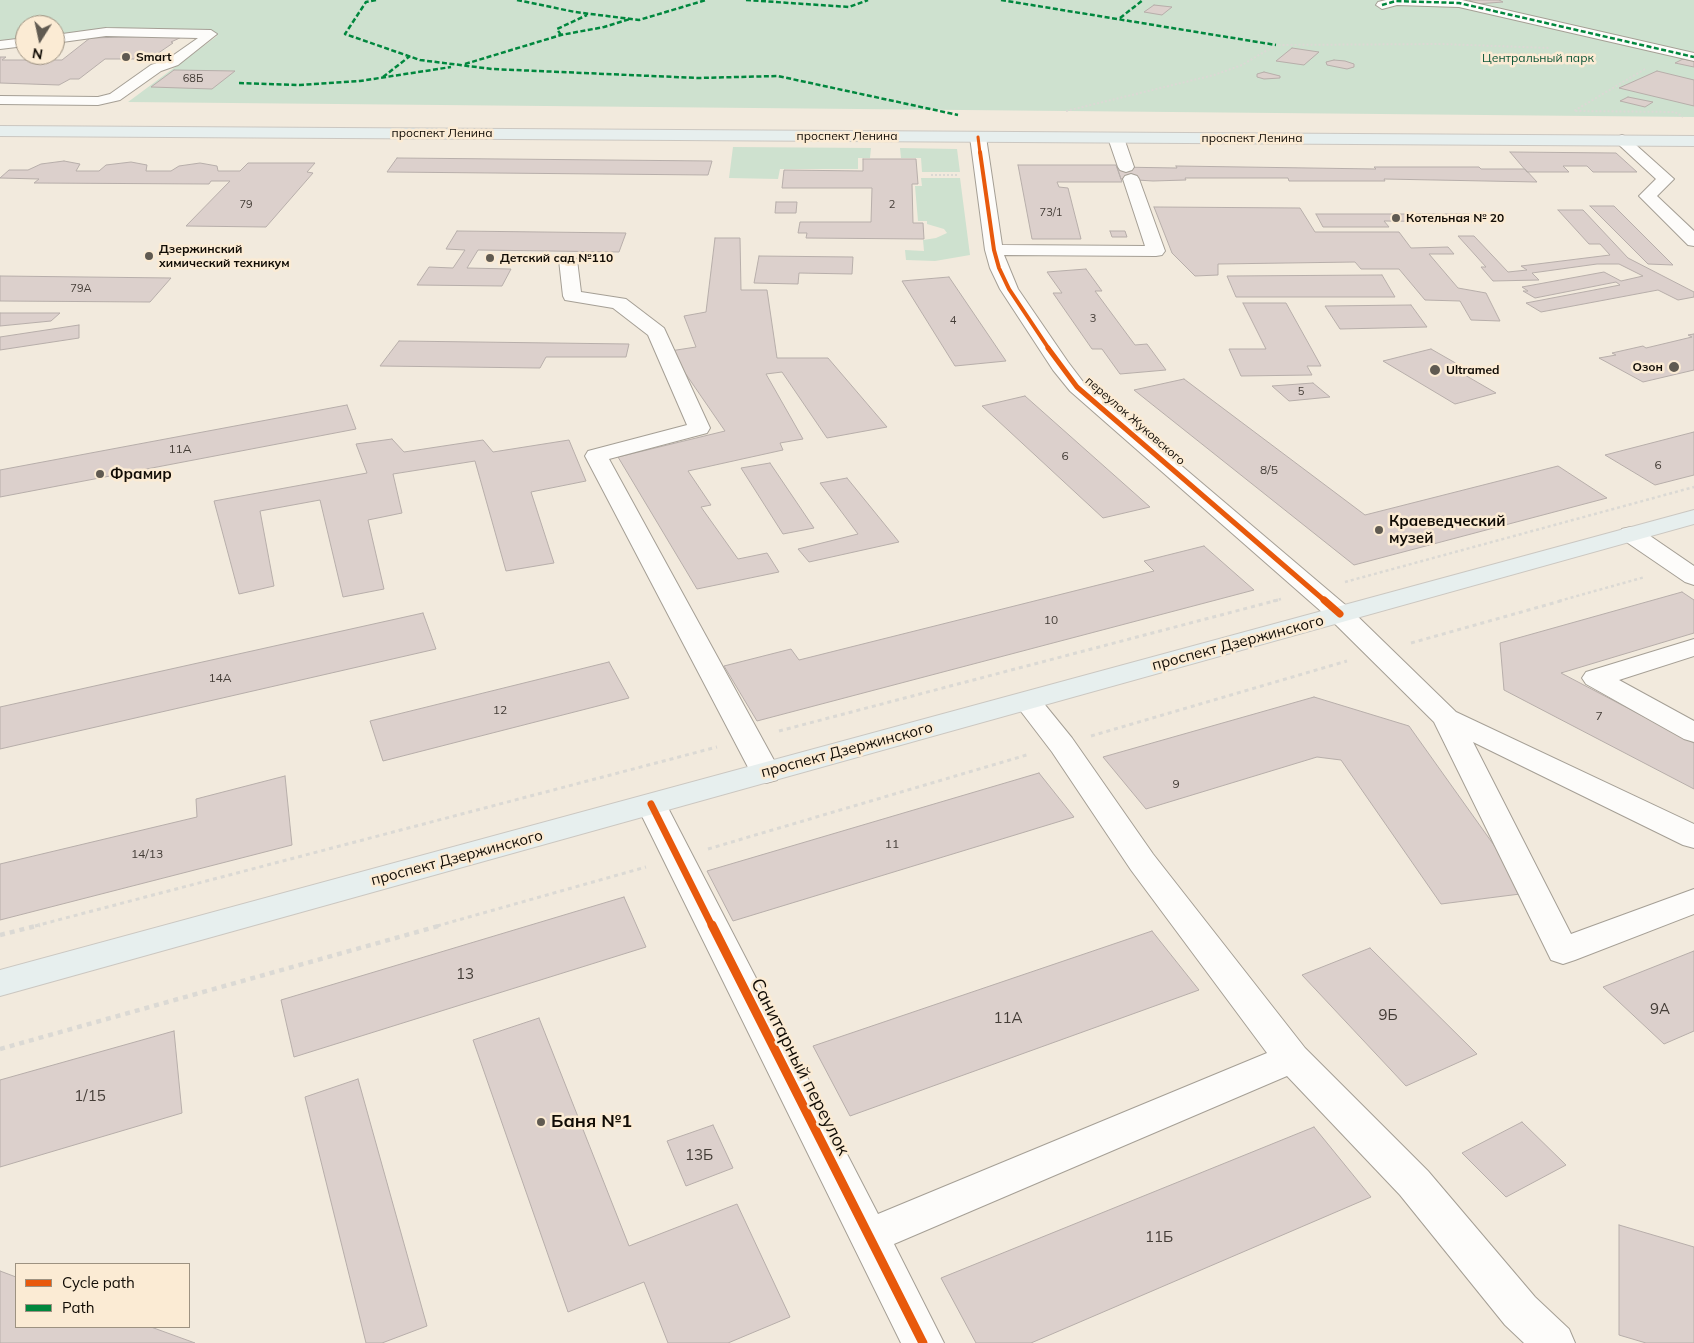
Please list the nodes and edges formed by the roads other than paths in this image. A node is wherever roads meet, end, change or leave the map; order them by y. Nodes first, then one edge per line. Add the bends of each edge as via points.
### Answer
1 (1456, 1) edge
2 (1382, 5) dead end
3 (65, 37) edge
4 (15, 43) edge
5 (0, 45) edge
6 (1694, 57) edge
7 (0, 100) edge
8 (0, 131) edge
9 (978, 137) junction
10 (1116, 138) junction
11 (1622, 140) junction
12 (1694, 141) edge
13 (1692, 237) edge
14 (994, 250) junction
15 (568, 260) dead end
16 (1694, 517) edge
17 (1630, 534) junction
18 (1687, 572) edge
19 (1340, 614) junction
20 (1694, 647) edge
21 (1027, 701) junction
22 (1446, 718) junction
23 (1694, 733) edge
24 (766, 773) junction
25 (651, 804) junction
26 (1694, 837) edge
27 (1694, 901) edge
28 (0, 983) edge
29 (1292, 1058) junction
30 (869, 1236) junction
31 (923, 1343) edge
32 (1554, 1343) edge

1 - 2 street via 1396,1
1 - 6 street
3 - 7 street via 106,32 212,34 115,97 98,101
4 - 5 street
8 - 9 main road, проспект Ленина
9 - 10 main road, проспект Ленина
9 - 14 street, переулок Жуковского
10 - 11 main road, проспект Ленина
10 - 14 street via 1156,251
11 - 12 main road, проспект Ленина
11 - 13 street via 1666,179 1647,196
14 - 19 street, переулок Жуковского via 1010,289 1077,387
15 - 24 street via 572,296 619,303 657,332 699,428 596,456
16 - 17 main road, проспект Дзержинского
17 - 18 street
17 - 19 main road, проспект Дзержинского
19 - 21 main road, проспект Дзержинского
19 - 22 street, переулок Жуковского
20 - 23 street via 1596,678
21 - 24 main road, проспект Дзержинского
21 - 29 street via 1062,745 1142,862
22 - 26 street
22 - 27 street via 1563,951
24 - 25 main road, проспект Дзержинского
25 - 28 main road, проспект Дзержинского
25 - 30 street, Санитарный переулок
29 - 30 street
29 - 32 street via 1414,1183 1520,1311
30 - 31 street, Санитарный переулок

